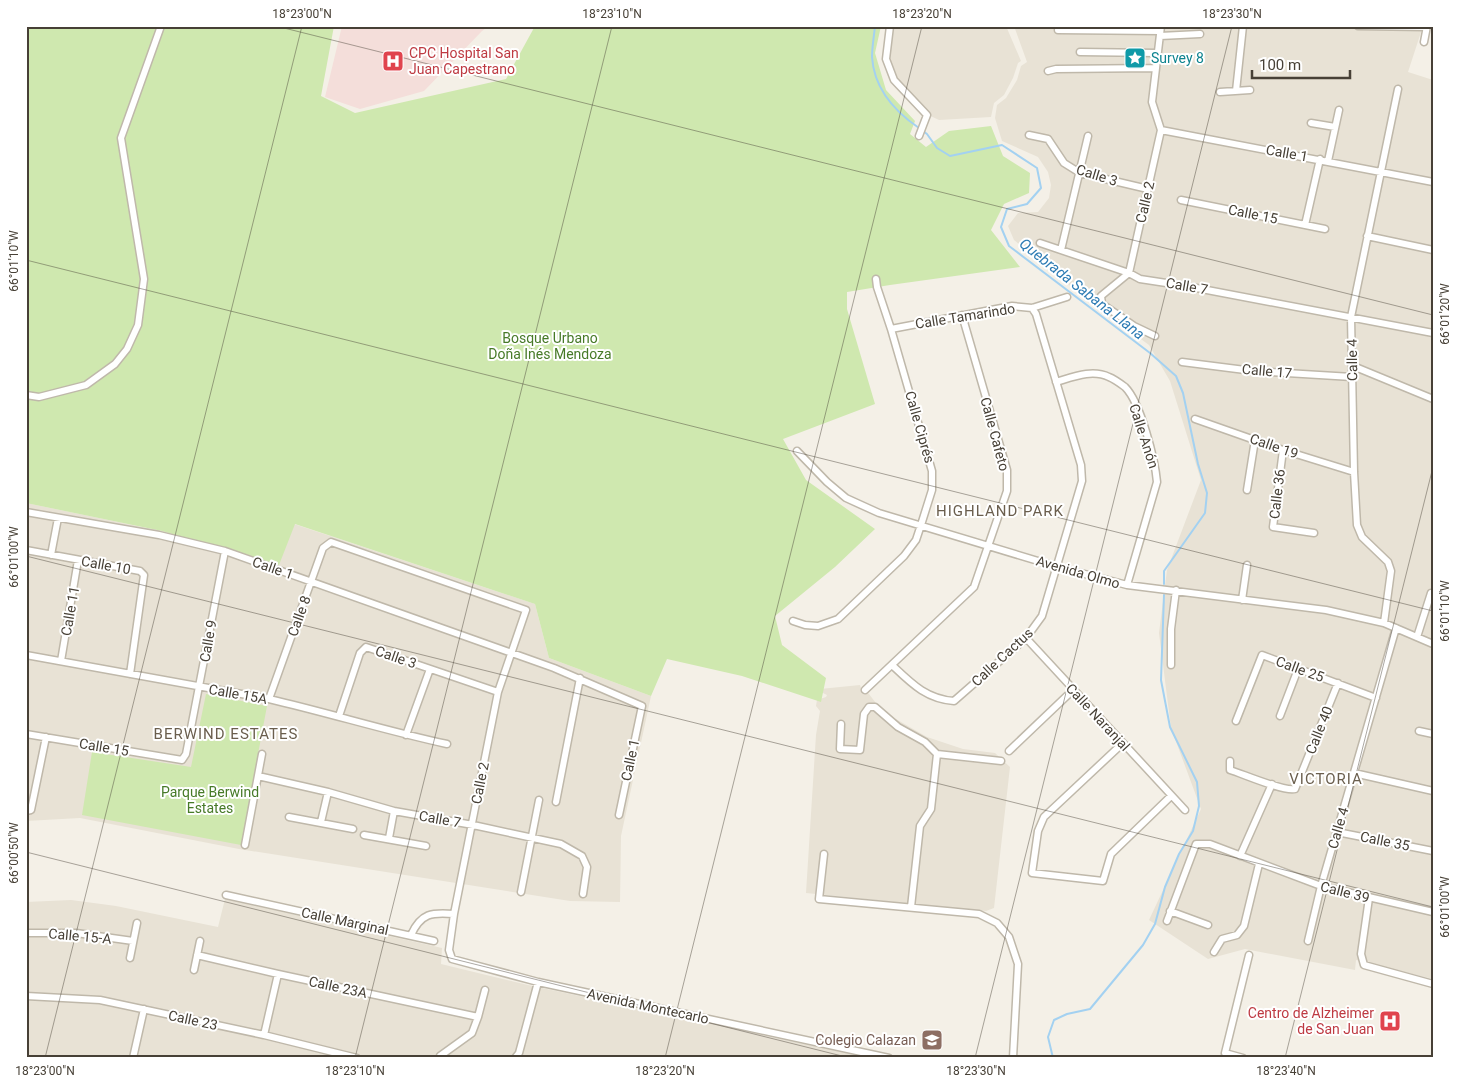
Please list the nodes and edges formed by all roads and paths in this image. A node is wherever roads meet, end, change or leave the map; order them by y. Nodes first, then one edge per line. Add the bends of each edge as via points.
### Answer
1 (162, 26) edge
2 (890, 26) edge
3 (1243, 26) edge
4 (1358, 26) edge
5 (1426, 27) edge
6 (1058, 30) dead end
7 (1160, 31) edge
8 (1200, 34) dead end
9 (1424, 42) dead end
10 (1080, 52) dead end
11 (1158, 53) junction
12 (1156, 68) junction
13 (1048, 71) dead end
14 (1398, 89) dead end
15 (1250, 90) dead end
16 (1236, 91) junction
17 (1220, 92) dead end
18 (1339, 110) dead end
19 (1311, 122) dead end
20 (1335, 127) junction
21 (1161, 130) junction
22 (1029, 135) dead end
23 (919, 136) dead end
24 (1088, 136) dead end
25 (1320, 159) junction
26 (1328, 161) junction
27 (1380, 171) junction
28 (1080, 173) junction
29 (1433, 182) edge
30 (1148, 189) junction
31 (1181, 200) dead end
32 (1304, 224) junction
33 (1325, 229) dead end
34 (1367, 236) junction
35 (1040, 243) dead end
36 (1061, 250) junction
37 (1433, 250) edge
38 (1129, 273) junction
39 (876, 279) dead end
40 (1067, 297) dead end
41 (1032, 308) junction
42 (962, 315) junction
43 (1351, 317) junction
44 (891, 329) junction
45 (1433, 333) edge
46 (1155, 336) dead end
47 (1182, 362) dead end
48 (1353, 366) junction
49 (1352, 377) junction
50 (1056, 382) junction
51 (26, 396) edge
52 (1433, 399) edge
53 (1195, 419) dead end
54 (1255, 440) junction
55 (1283, 450) junction
56 (797, 451) dead end
57 (1354, 472) junction
58 (1247, 490) dead end
59 (26, 512) edge
60 (58, 518) junction
61 (921, 525) junction
62 (1314, 533) dead end
63 (336, 544) joint
64 (990, 545) junction
65 (26, 550) edge
66 (225, 551) junction
67 (51, 555) junction
68 (78, 560) junction
69 (1247, 565) dead end
70 (1058, 567) junction
71 (312, 581) junction
72 (1127, 585) junction
73 (1176, 590) junction
74 (1431, 593) dead end
75 (1242, 600) junction
76 (792, 621) dead end
77 (1384, 623) junction
78 (1396, 628) junction
79 (1417, 637) junction
80 (1026, 638) junction
81 (1433, 644) edge
82 (512, 652) junction
83 (26, 655) edge
84 (61, 661) junction
85 (892, 664) junction
86 (1171, 665) dead end
87 (430, 668) junction
88 (1298, 669) junction
89 (130, 674) junction
90 (580, 678) junction
91 (1338, 683) junction
92 (200, 687) junction
93 (865, 690) dead end
94 (1073, 690) junction
95 (498, 692) junction
96 (1376, 698) junction
97 (270, 699) junction
98 (339, 716) junction
99 (1280, 716) dead end
100 (1236, 720) dead end
101 (842, 724) dead end
102 (1419, 731) dead end
103 (26, 734) edge
104 (1433, 734) edge
105 (406, 735) junction
106 (46, 737) junction
107 (1123, 743) junction
108 (447, 744) dead end
109 (1009, 752) dead end
110 (262, 754) dead end
111 (937, 754) junction
112 (182, 760) joint
113 (1001, 761) dead end
114 (1230, 761) dead end
115 (1354, 773) junction
116 (258, 776) junction
117 (1272, 784) junction
118 (1433, 791) edge
119 (328, 792) junction
120 (1171, 796) junction
121 (539, 800) dead end
122 (556, 802) dead end
123 (1185, 810) dead end
124 (26, 811) edge
125 (394, 811) junction
126 (619, 815) dead end
127 (289, 817) dead end
128 (321, 822) junction
129 (472, 825) junction
130 (353, 829) dead end
131 (1337, 832) junction
132 (364, 835) dead end
133 (532, 837) junction
134 (389, 838) junction
135 (245, 845) dead end
136 (426, 846) dead end
137 (1433, 851) edge
138 (824, 854) dead end
139 (1240, 856) junction
140 (1259, 864) junction
141 (1321, 886) junction
142 (521, 892) dead end
143 (583, 894) dead end
144 (226, 895) dead end
145 (1369, 898) junction
146 (911, 908) junction
147 (1170, 911) junction
148 (1433, 912) edge
149 (454, 914) junction
150 (1167, 921) dead end
151 (137, 923) dead end
152 (1208, 925) dead end
153 (26, 933) edge
154 (411, 935) junction
155 (133, 941) junction
156 (200, 941) dead end
157 (434, 941) dead end
158 (1308, 942) dead end
159 (1214, 952) dead end
160 (197, 955) junction
161 (1249, 955) dead end
162 (130, 958) dead end
163 (194, 970) dead end
164 (278, 974) junction
165 (538, 982) junction
166 (1433, 984) edge
167 (485, 990) dead end
168 (26, 996) edge
169 (144, 1009) junction
170 (478, 1017) junction
171 (264, 1035) junction
172 (133, 1058) edge
173 (356, 1058) edge
174 (440, 1058) edge
175 (515, 1058) edge
176 (889, 1058) edge
177 (1014, 1058) edge
178 (1243, 1058) edge

1 - 51 street via 121,138 144,279 138,325 127,349 115,364 86,385 39,397
2 - 23 street via 886,59 894,80 927,115
3 - 16 street
4 - 5 street
5 - 9 street
6 - 7 street
7 - 8 street
7 - 11 street
10 - 11 street
11 - 12 street
12 - 13 street via 1056,68
12 - 21 street via 1152,102
14 - 27 street, Calle 4
15 - 16 street
16 - 17 street
18 - 20 street
19 - 20 street
20 - 26 street
21 - 25 street, Calle 1
21 - 30 street, Calle 2
22 - 28 street, Calle 3 via 1048,139 1064,163
24 - 28 street
25 - 26 street, Calle 1
25 - 32 street
26 - 27 street, Calle 1
27 - 29 street, Calle 1
27 - 34 street, Calle 4
28 - 30 street, Calle 3
28 - 36 street
30 - 38 street, Calle 2
31 - 32 street, Calle 15
32 - 33 street, Calle 15
34 - 37 street
34 - 43 street, Calle 4
35 - 36 street, Calle 7
36 - 38 street, Calle 7
38 - 43 street, Calle 7 via 1140,279
38 - 46 street via 1101,296 1102,304
39 - 44 street, Calle Ciprés
40 - 41 street, Calle Tamarindo
41 - 42 street, Calle Tamarindo via 1012,306
41 - 50 street, Calle Cactus
42 - 44 street, Calle Tamarindo
42 - 64 street, Calle Cafeto via 1007,470 1006,491
43 - 45 street, Calle 7
43 - 48 street, Calle 4
44 - 61 street, Calle Ciprés via 932,471 932,490
47 - 49 street, Calle 17 via 1253,371
48 - 49 street, Calle 4
48 - 52 street
49 - 57 street, Calle 4
50 - 70 street, Calle Cactus via 1081,465 1082,481
50 - 72 street, Calle Anón via 1088,373 1109,376 1126,388 1139,409 1157,482
53 - 54 street, Calle 19
54 - 55 street, Calle 19
54 - 58 street
55 - 57 street, Calle 19
55 - 62 street, Calle 36 via 1273,526
56 - 61 street, Avenida Olmo via 846,498 879,513
57 - 77 street, Calle 4 via 1357,525 1362,538 1388,562 1391,571
59 - 60 street, Calle 1
60 - 66 street, Calle 1
60 - 67 street
61 - 64 street, Avenida Olmo
61 - 76 street, Calle Ciprés via 916,540 904,556 838,619 818,626
63 - 71 street, Calle 8 via 331,542 323,548
63 - 82 street, Calle 2 via 526,610
64 - 70 street, Avenida Olmo
64 - 85 street, Calle Cafeto via 974,587
65 - 67 street, Calle 10
66 - 71 street, Calle 1
66 - 92 street, Calle 9
67 - 68 street, Calle 10
68 - 84 street, Calle 11
68 - 89 street, Calle 10 via 140,571 144,575
69 - 75 street
70 - 72 street, Avenida Olmo
70 - 80 street, Calle Cactus via 1042,616
71 - 82 street, Calle 1
71 - 97 street, Calle 8
72 - 73 street, Avenida Olmo
73 - 75 street, Avenida Olmo
73 - 86 street
74 - 79 street
75 - 77 street, Avenida Olmo via 1326,610
77 - 78 street
78 - 79 street
78 - 96 street, Calle 4
79 - 81 street
80 - 85 street, Calle Cactus via 954,702 941,700 916,688
80 - 94 street, Calle Naranjal
82 - 90 street, Calle 1
82 - 95 street, Calle 2
83 - 84 street, Calle 15A
84 - 89 street, Calle 15A
85 - 93 street, Calle Cafeto
87 - 95 street, Calle 3
87 - 98 street, Calle 3 via 366,647 360,653
87 - 105 street
88 - 91 street, Calle 25
88 - 99 street
88 - 100 street, Calle 25 via 1262,655
89 - 92 street, Calle 15A
90 - 122 street
90 - 126 street, Calle 1 via 642,706
91 - 96 street, Calle 25
91 - 117 street, Calle 40 via 1295,789
92 - 97 street, Calle 15A
92 - 112 street, Calle 9
94 - 107 street, Calle Naranjal
94 - 109 street
95 - 129 street, Calle 2
96 - 115 street, Calle 4
97 - 98 street, Calle 15A
98 - 105 street, Calle 15A
101 - 111 street via 840,749 860,750 864,714 869,707 875,707 898,727 926,742
102 - 104 street
103 - 106 street, Calle 15
105 - 108 street, Calle 15A
106 - 112 street, Calle 15
106 - 124 street via 31,810
107 - 120 street, Calle Naranjal
107 - 120 street via 1044,817 1038,831 1032,872 1103,881 1111,854
110 - 116 street
111 - 113 street
111 - 146 street via 931,809 920,826
114 - 117 street, Calle 40 via 1230,770
115 - 118 street
115 - 131 street, Calle 4
116 - 119 street, Calle 7
116 - 135 street
117 - 139 street
119 - 125 street, Calle 7
119 - 128 street
120 - 123 street, Calle Naranjal
121 - 133 street
125 - 129 street, Calle 7
125 - 134 street
127 - 128 street
128 - 130 street
129 - 133 street, Calle 7
129 - 149 street, Calle 2
131 - 137 street, Calle 35
131 - 141 street, Calle 4
132 - 134 street
133 - 142 street
133 - 143 street, Calle 7 via 560,844 582,856 586,867
134 - 136 street
138 - 146 street via 819,899
139 - 140 street, Calle 39
139 - 147 street, Calle 39 via 1210,844 1196,844
140 - 141 street, Calle 39
140 - 159 street via 1244,926 1238,935 1222,939
141 - 145 street, Calle 39
141 - 158 street, Calle 4
144 - 154 street, Calle Marginal
145 - 148 street, Calle 39
145 - 166 street via 1362,954 1364,965
146 - 177 street via 979,914 997,923 1009,937 1018,964
147 - 150 street, Calle 39
147 - 152 street
149 - 154 street via 425,916
149 - 165 street, Avenida Montecarlo via 449,950 452,958
151 - 155 street
153 - 155 street, Calle 15-A via 76,933
154 - 157 street, Calle Marginal
155 - 162 street
156 - 160 street
160 - 163 street
160 - 164 street, Calle 23A
161 - 178 street via 1226,1053
164 - 170 street, Calle 23A
164 - 171 street
165 - 175 street
165 - 176 street, Avenida Montecarlo
167 - 170 street
168 - 169 street, Calle 23 via 100,1000
169 - 171 street, Calle 23
169 - 172 street
170 - 174 street via 472,1033
171 - 173 street, Calle 23

